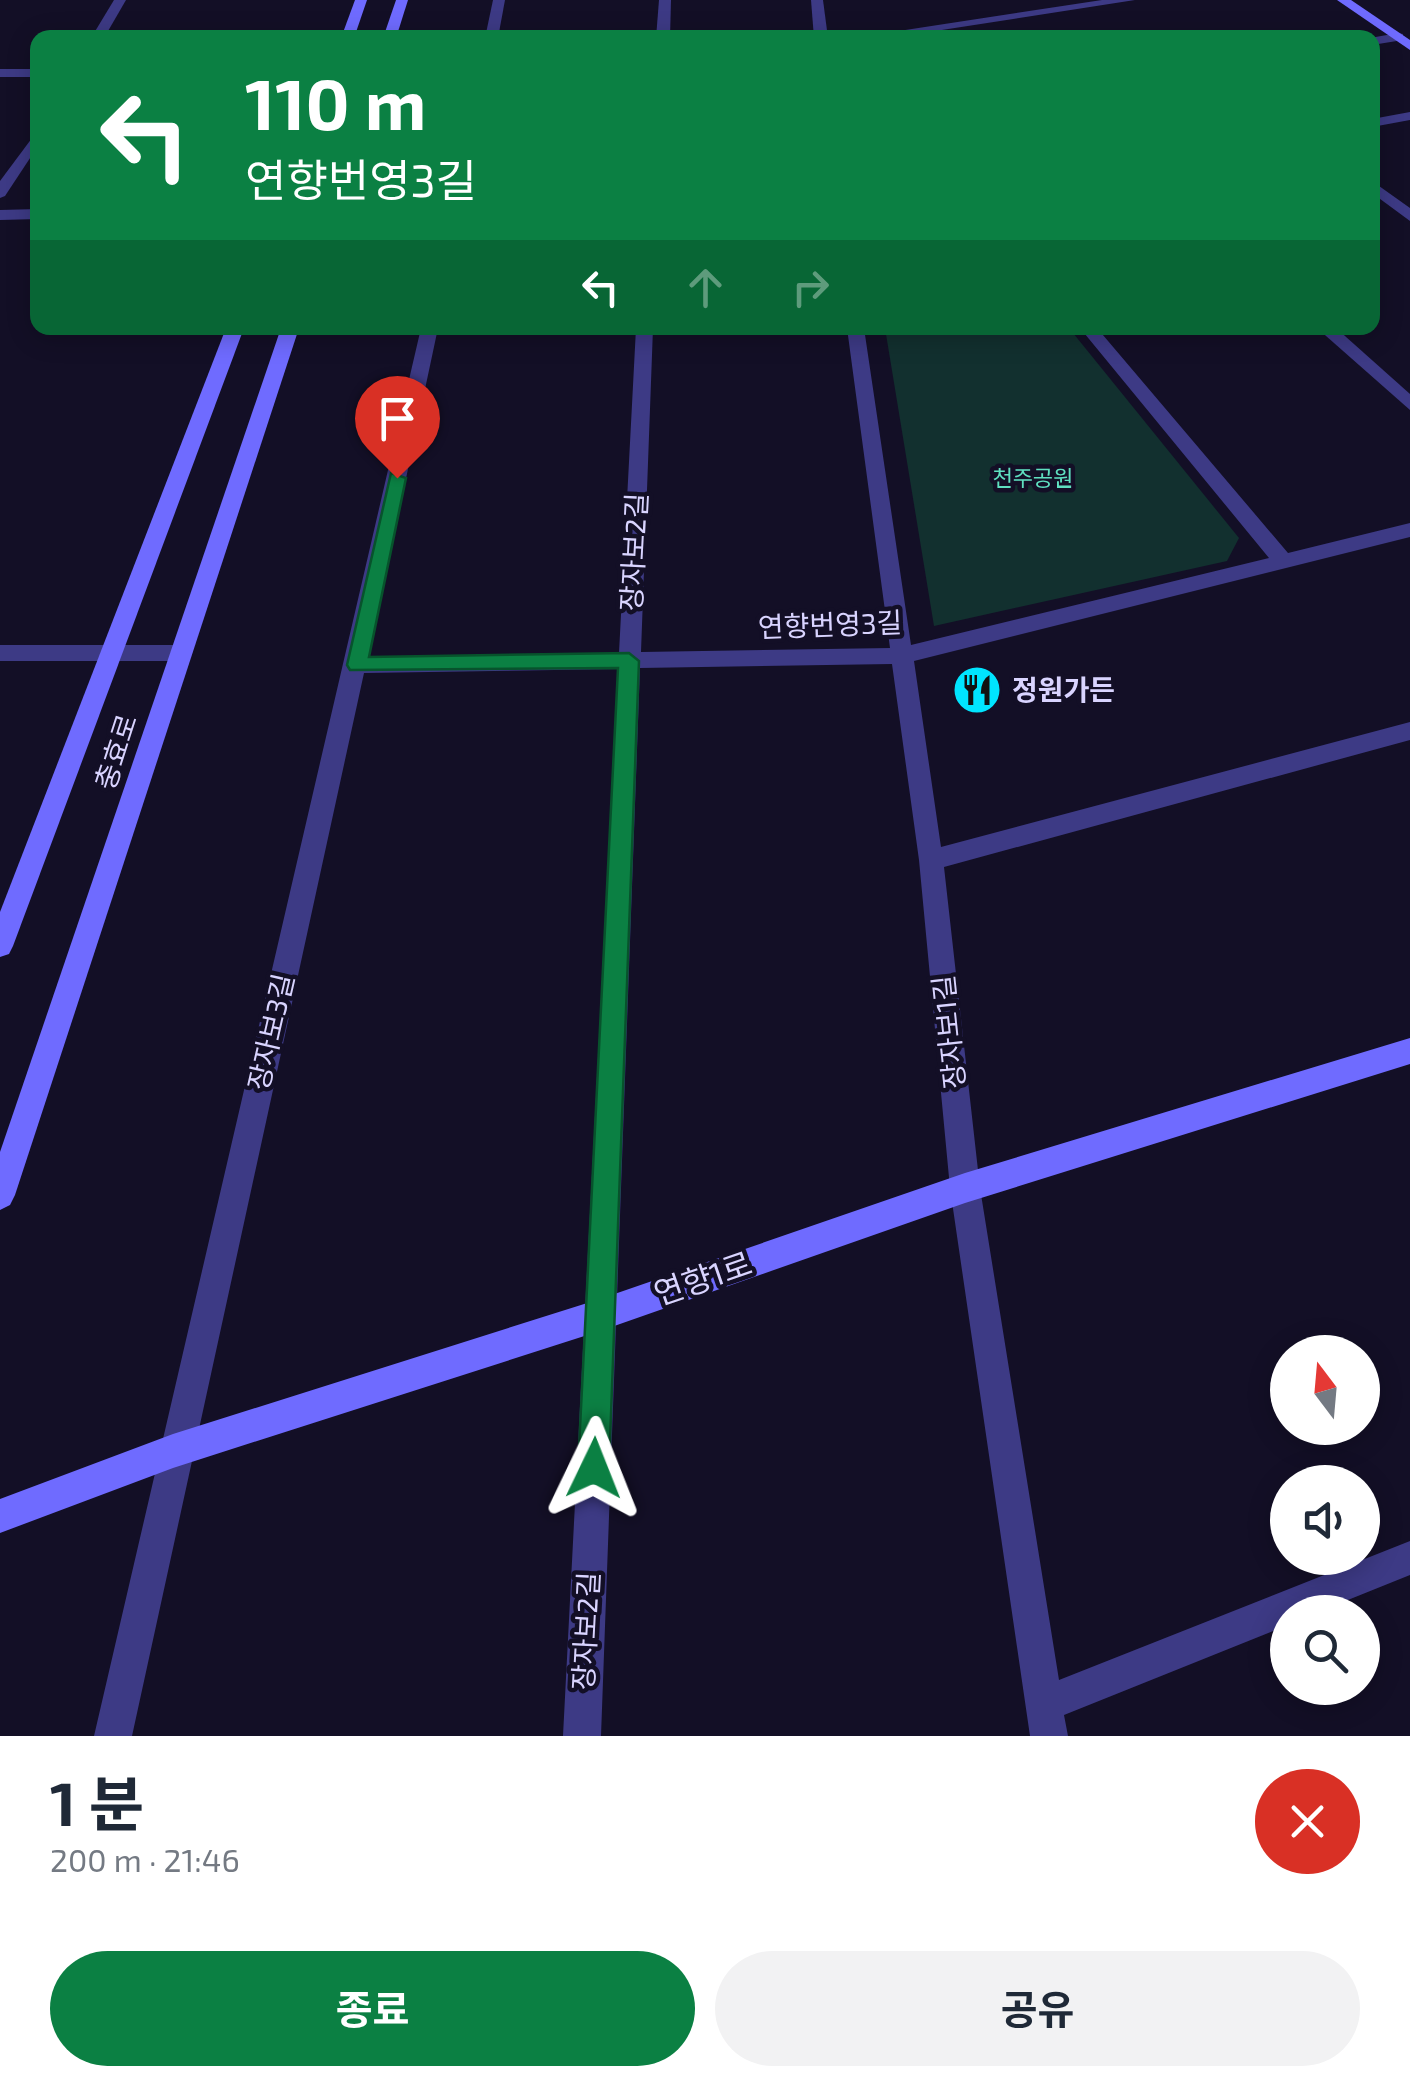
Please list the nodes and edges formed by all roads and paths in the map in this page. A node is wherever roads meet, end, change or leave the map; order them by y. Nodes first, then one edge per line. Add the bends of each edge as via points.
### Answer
1 (120, 0) edge
2 (362, 0) edge
3 (402, 0) edge
4 (499, 0) edge
5 (665, 0) edge
6 (817, 0) edge
7 (1129, 0) edge
8 (1343, 0) edge
9 (103, 30) edge
10 (350, 30) edge
11 (392, 30) edge
12 (493, 30) edge
13 (663, 30) edge
14 (820, 30) edge
15 (916, 30) edge
16 (1404, 41) edge
17 (0, 73) edge
18 (30, 73) edge
19 (1410, 116) edge
20 (1380, 121) edge
21 (30, 146) edge
22 (1380, 192) edge
23 (0, 193) edge
24 (0, 214) edge
25 (30, 214) edge
26 (1410, 216) edge
27 (231, 335) edge
28 (288, 335) edge
29 (428, 335) edge
30 (644, 335) edge
31 (856, 335) edge
32 (1094, 335) edge
33 (1334, 335) edge
34 (1410, 404) edge
35 (1410, 530) edge
36 (1283, 561) junction
37 (0, 653) edge
38 (109, 653) junction
39 (181, 653) junction
40 (900, 656) junction
41 (629, 661) junction
42 (357, 665) junction
43 (1410, 731) edge
44 (931, 860) junction
45 (0, 946) edge
46 (1410, 1051) edge
47 (965, 1188) junction
48 (0, 1195) edge
49 (600, 1316) junction
50 (173, 1451) junction
51 (0, 1516) edge
52 (1410, 1558) edge
53 (1047, 1720) edge
54 (112, 1736) edge
55 (582, 1736) edge

1 - 9 street
2 - 10 main road
3 - 11 main road
4 - 12 street
5 - 13 street
6 - 14 street
7 - 15 street
8 - 16 main road
17 - 18 street
19 - 20 street
21 - 23 street
22 - 26 street
24 - 25 street
27 - 38 main road, 충효로
28 - 39 main road, 충효로
29 - 42 street, 장자보3길
30 - 41 street, 장자보2길
31 - 40 street, 장자보1길
32 - 36 street
33 - 34 street
35 - 36 street, 연향번영3길
36 - 40 street, 연향번영3길
37 - 38 street
38 - 39 street
38 - 45 main road, 충효로
39 - 48 main road, 충효로
40 - 41 street, 연향번영3길
40 - 44 street, 장자보1길
41 - 42 street, 연향번영3길
41 - 49 street, 장자보2길
42 - 50 street, 장자보3길
43 - 44 street
44 - 47 street, 장자보1길
46 - 47 main road, 연향1로
47 - 49 main road, 연향1로
47 - 53 street, 장자보1길
49 - 50 main road, 연향1로
49 - 55 street, 장자보2길
50 - 51 main road, 연향1로
50 - 54 street, 장자보3길
52 - 53 street

